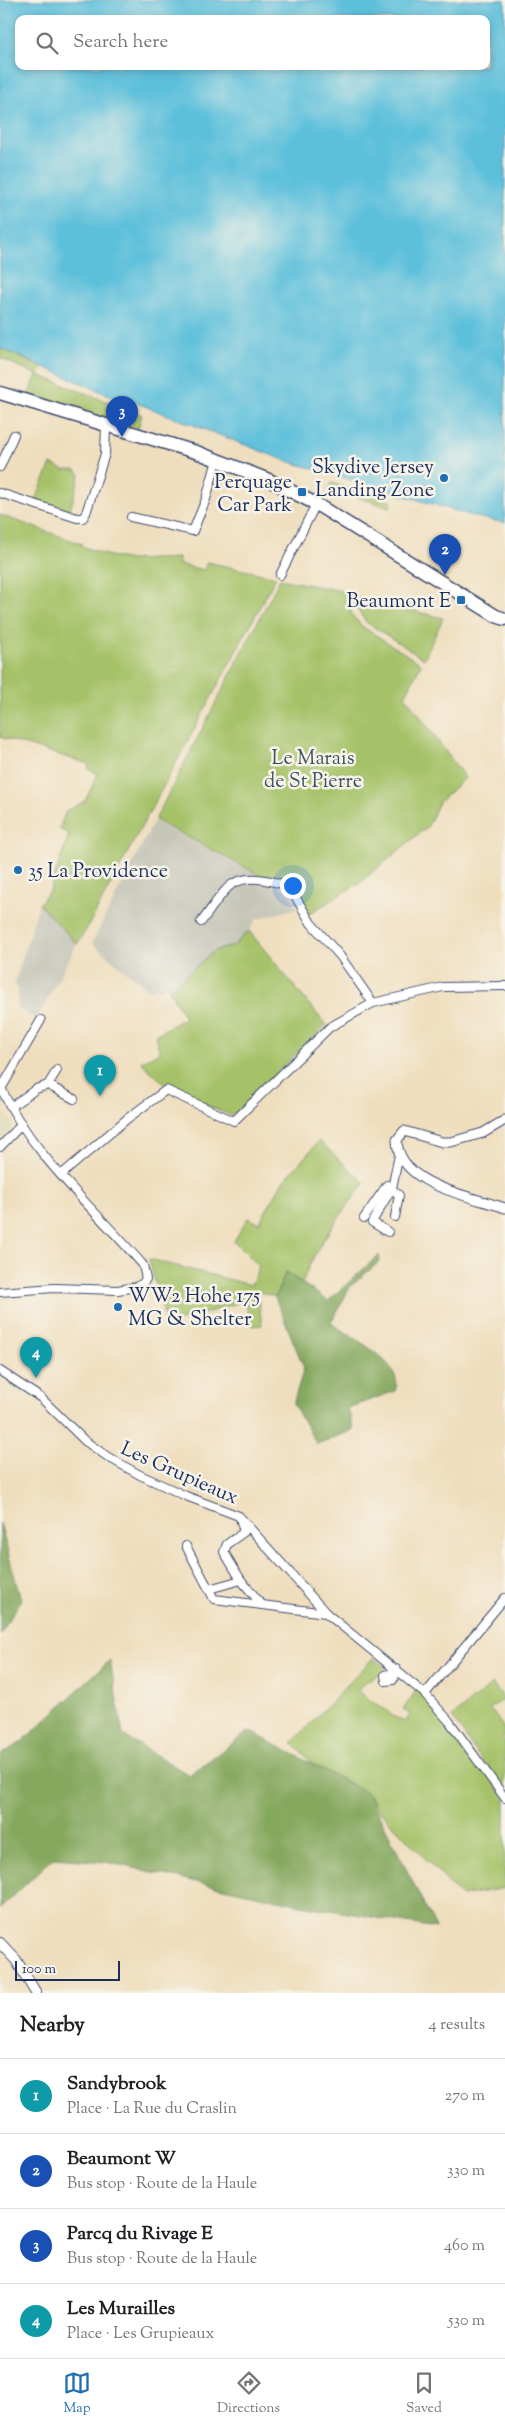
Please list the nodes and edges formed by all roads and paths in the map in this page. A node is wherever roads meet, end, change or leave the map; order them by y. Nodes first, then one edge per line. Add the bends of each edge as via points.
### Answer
1 (0, 393) edge
2 (106, 426) junction
3 (14, 435) dead end
4 (217, 460) junction
5 (0, 467) edge
6 (0, 493) edge
7 (316, 504) junction
8 (131, 517) dead end
9 (280, 575) dead end
10 (505, 619) edge
11 (201, 922) dead end
12 (505, 986) edge
13 (373, 1003) junction
14 (41, 1020) dead end
15 (56, 1070) dead end
16 (48, 1085) junction
17 (1, 1087) edge
18 (74, 1099) dead end
19 (12, 1106) junction
20 (505, 1120) edge
21 (22, 1124) junction
22 (0, 1147) edge
23 (399, 1155) junction
24 (61, 1176) junction
25 (392, 1188) junction
26 (505, 1208) edge
27 (395, 1217) dead end
28 (364, 1218) dead end
29 (388, 1232) dead end
30 (0, 1292) edge
31 (0, 1371) edge
32 (240, 1516) junction
33 (186, 1546) dead end
34 (241, 1580) junction
35 (209, 1589) junction
36 (505, 1598) edge
37 (262, 1605) junction
38 (326, 1613) junction
39 (425, 1694) junction
40 (504, 1796) edge
41 (0, 1944) edge
42 (36, 1993) edge

1 - 2 highway
2 - 4 highway
2 - 6 street via 105,454 83,518
3 - 5 street
4 - 7 highway via 269,480
4 - 8 street via 193,531
7 - 9 street
7 - 10 highway
11 - 13 street via 231,885 249,879 270,880 290,886 311,923 340,956
12 - 13 street via 442,987
13 - 24 street via 330,1027 234,1121 166,1090
14 - 17 street
15 - 16 street
16 - 18 street
16 - 19 street via 36,1089
17 - 19 street
19 - 21 street
20 - 23 street via 483,1133 451,1142 404,1131 397,1140
21 - 22 street
21 - 24 street
23 - 25 street
23 - 26 street via 415,1172 442,1188
24 - 30 street via 142,1265 146,1278 135,1287 118,1290 54,1288
25 - 27 street via 399,1195
25 - 28 street via 387,1185
25 - 29 street via 372,1222
31 - 32 street, Les Grupieaux via 41,1398 85,1441 108,1457 171,1489
32 - 34 street via 244,1532 227,1544 224,1552
32 - 38 street, Les Grupieaux
33 - 35 street
34 - 35 street
34 - 37 street
35 - 37 street via 214,1599
36 - 39 street
37 - 38 street
38 - 39 street, Les Grupieaux
39 - 40 street, Les Grupieaux
41 - 42 main road via 16,1960

